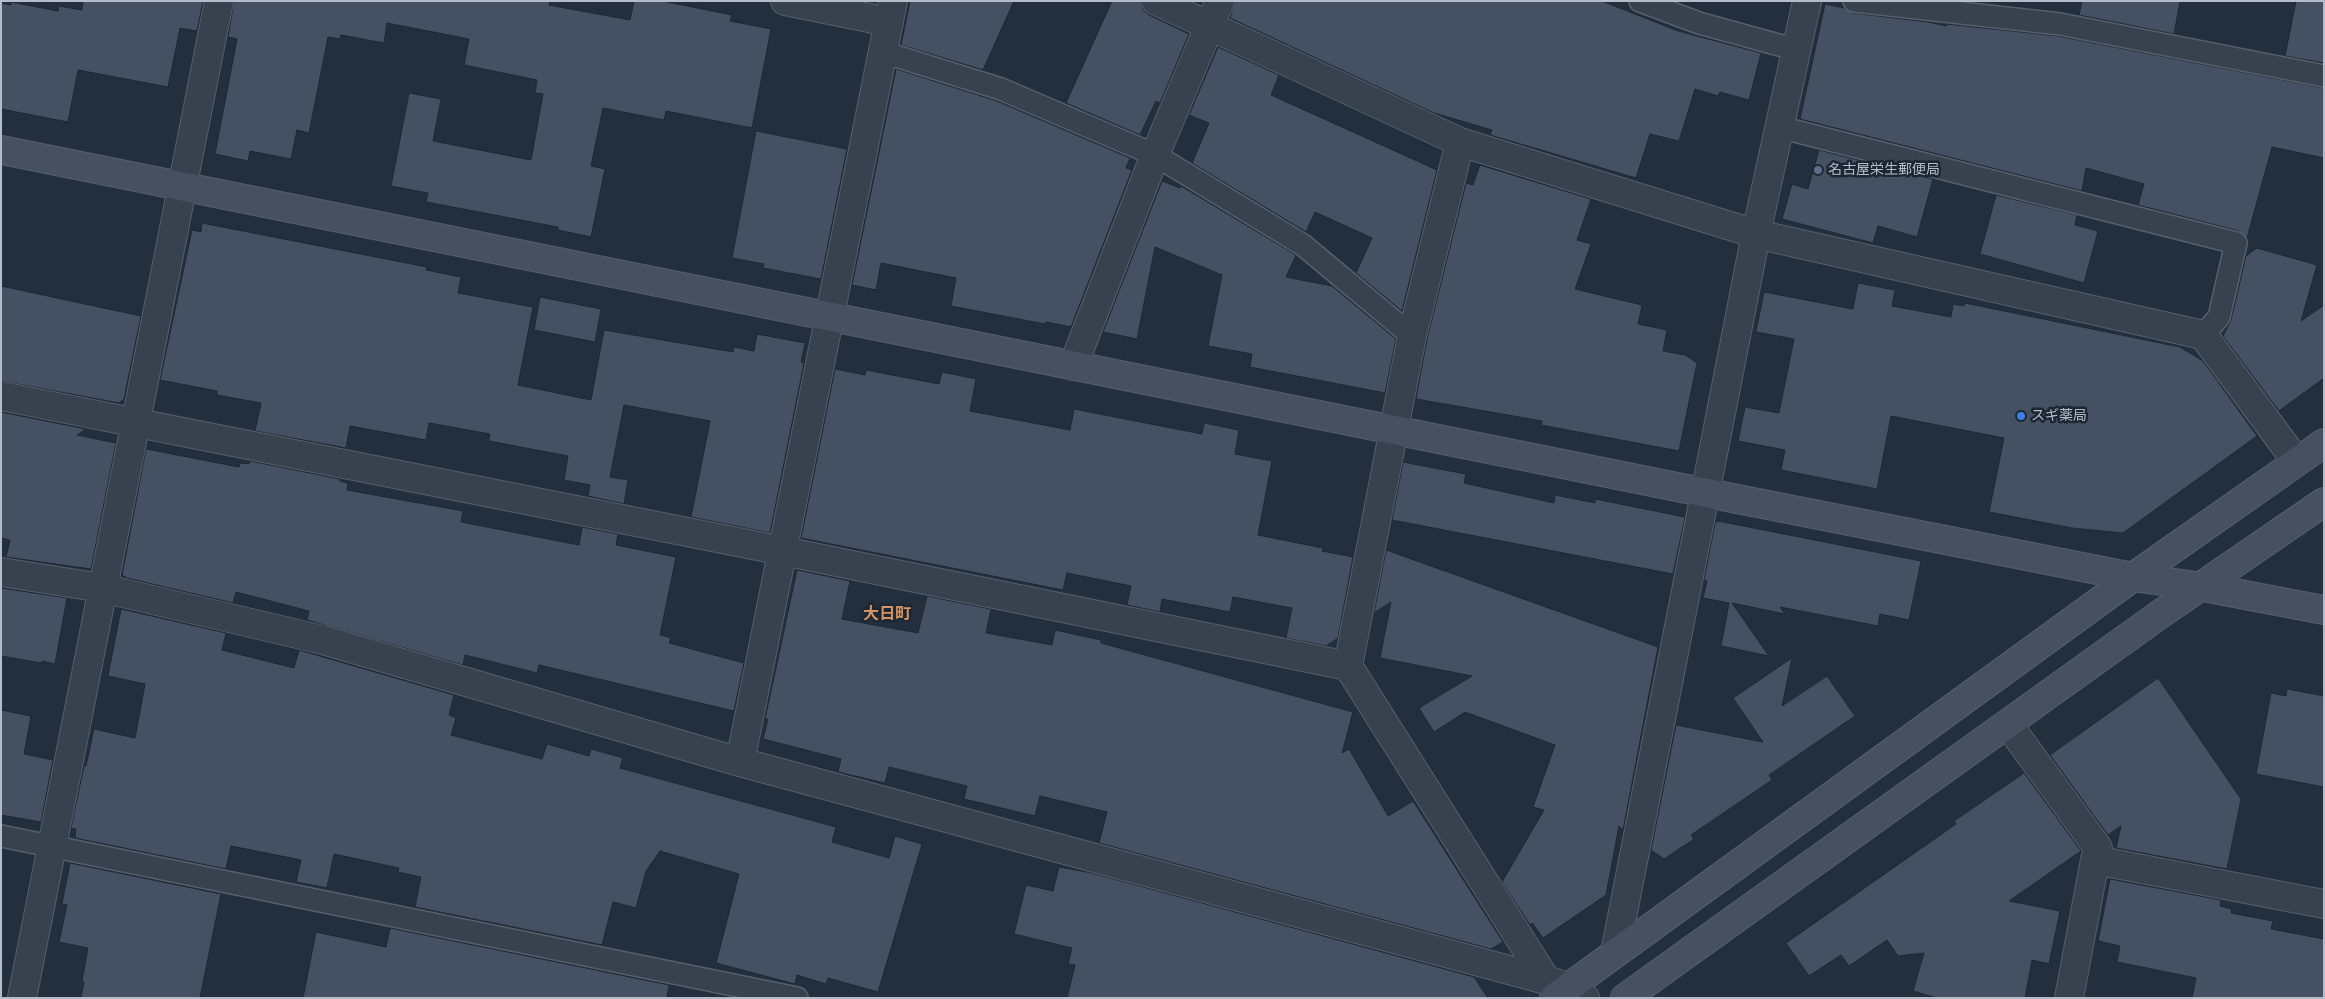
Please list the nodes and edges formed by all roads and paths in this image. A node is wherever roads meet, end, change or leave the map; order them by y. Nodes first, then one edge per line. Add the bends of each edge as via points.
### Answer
1 (219, 1) edge
2 (785, 1) edge
3 (1156, 1) edge
4 (1220, 1) edge
5 (1640, 1) edge
6 (1807, 1) edge
7 (1854, 1) edge
8 (891, 12) edge
9 (1209, 26) junction
10 (1796, 50) junction
11 (883, 52) junction
12 (2324, 76) edge
13 (1779, 127) junction
14 (1460, 142) junction
15 (1, 150) edge
16 (1154, 155) junction
17 (182, 185) junction
18 (1756, 234) junction
19 (830, 317) junction
20 (2203, 335) junction
21 (1412, 336) junction
22 (1074, 366) junction
23 (1, 396) edge
24 (135, 422) junction
25 (1394, 431) junction
26 (2324, 443) edge
27 (2297, 462) junction
28 (1707, 493) junction
29 (2324, 502) edge
30 (783, 551) junction
31 (1, 572) edge
32 (2133, 577) junction
33 (2203, 587) junction
34 (102, 588) junction
35 (2324, 610) edge
36 (1348, 666) junction
37 (2008, 724) junction
38 (740, 762) junction
39 (1, 836) edge
40 (52, 846) junction
41 (2095, 860) junction
42 (2324, 904) edge
43 (1615, 953) junction
44 (1564, 991) edge
45 (22, 998) edge
46 (796, 998) edge
47 (1625, 998) edge
48 (2069, 998) edge

1 - 17 street
2 - 8 street
3 - 9 street
4 - 9 street
5 - 10 lane via 1700,23
6 - 10 street
7 - 12 lane via 2060,24
8 - 11 street
9 - 14 street
9 - 16 street
10 - 13 street
11 - 16 lane via 1001,89
11 - 19 street
13 - 18 street
13 - 20 lane via 2236,243 2218,317
14 - 18 street
14 - 21 street
15 - 17 street
16 - 21 lane via 1303,245
16 - 22 street
17 - 19 street
17 - 24 street
18 - 20 street
18 - 28 street
19 - 22 street
19 - 30 street
20 - 27 street
21 - 25 street
22 - 25 street
23 - 24 street
24 - 30 street
24 - 34 street
25 - 28 street
25 - 36 street
26 - 27 street
27 - 32 street
28 - 32 street
28 - 43 street
29 - 33 street
30 - 36 street
30 - 38 street
31 - 34 street
32 - 33 street
32 - 43 street
33 - 35 street
33 - 37 street
34 - 38 street via 323,640
34 - 40 street
36 - 44 street
37 - 41 street via 2098,848
37 - 47 street
38 - 44 street
39 - 40 lane
40 - 45 street
40 - 46 lane
41 - 42 street
41 - 48 street
43 - 44 street

